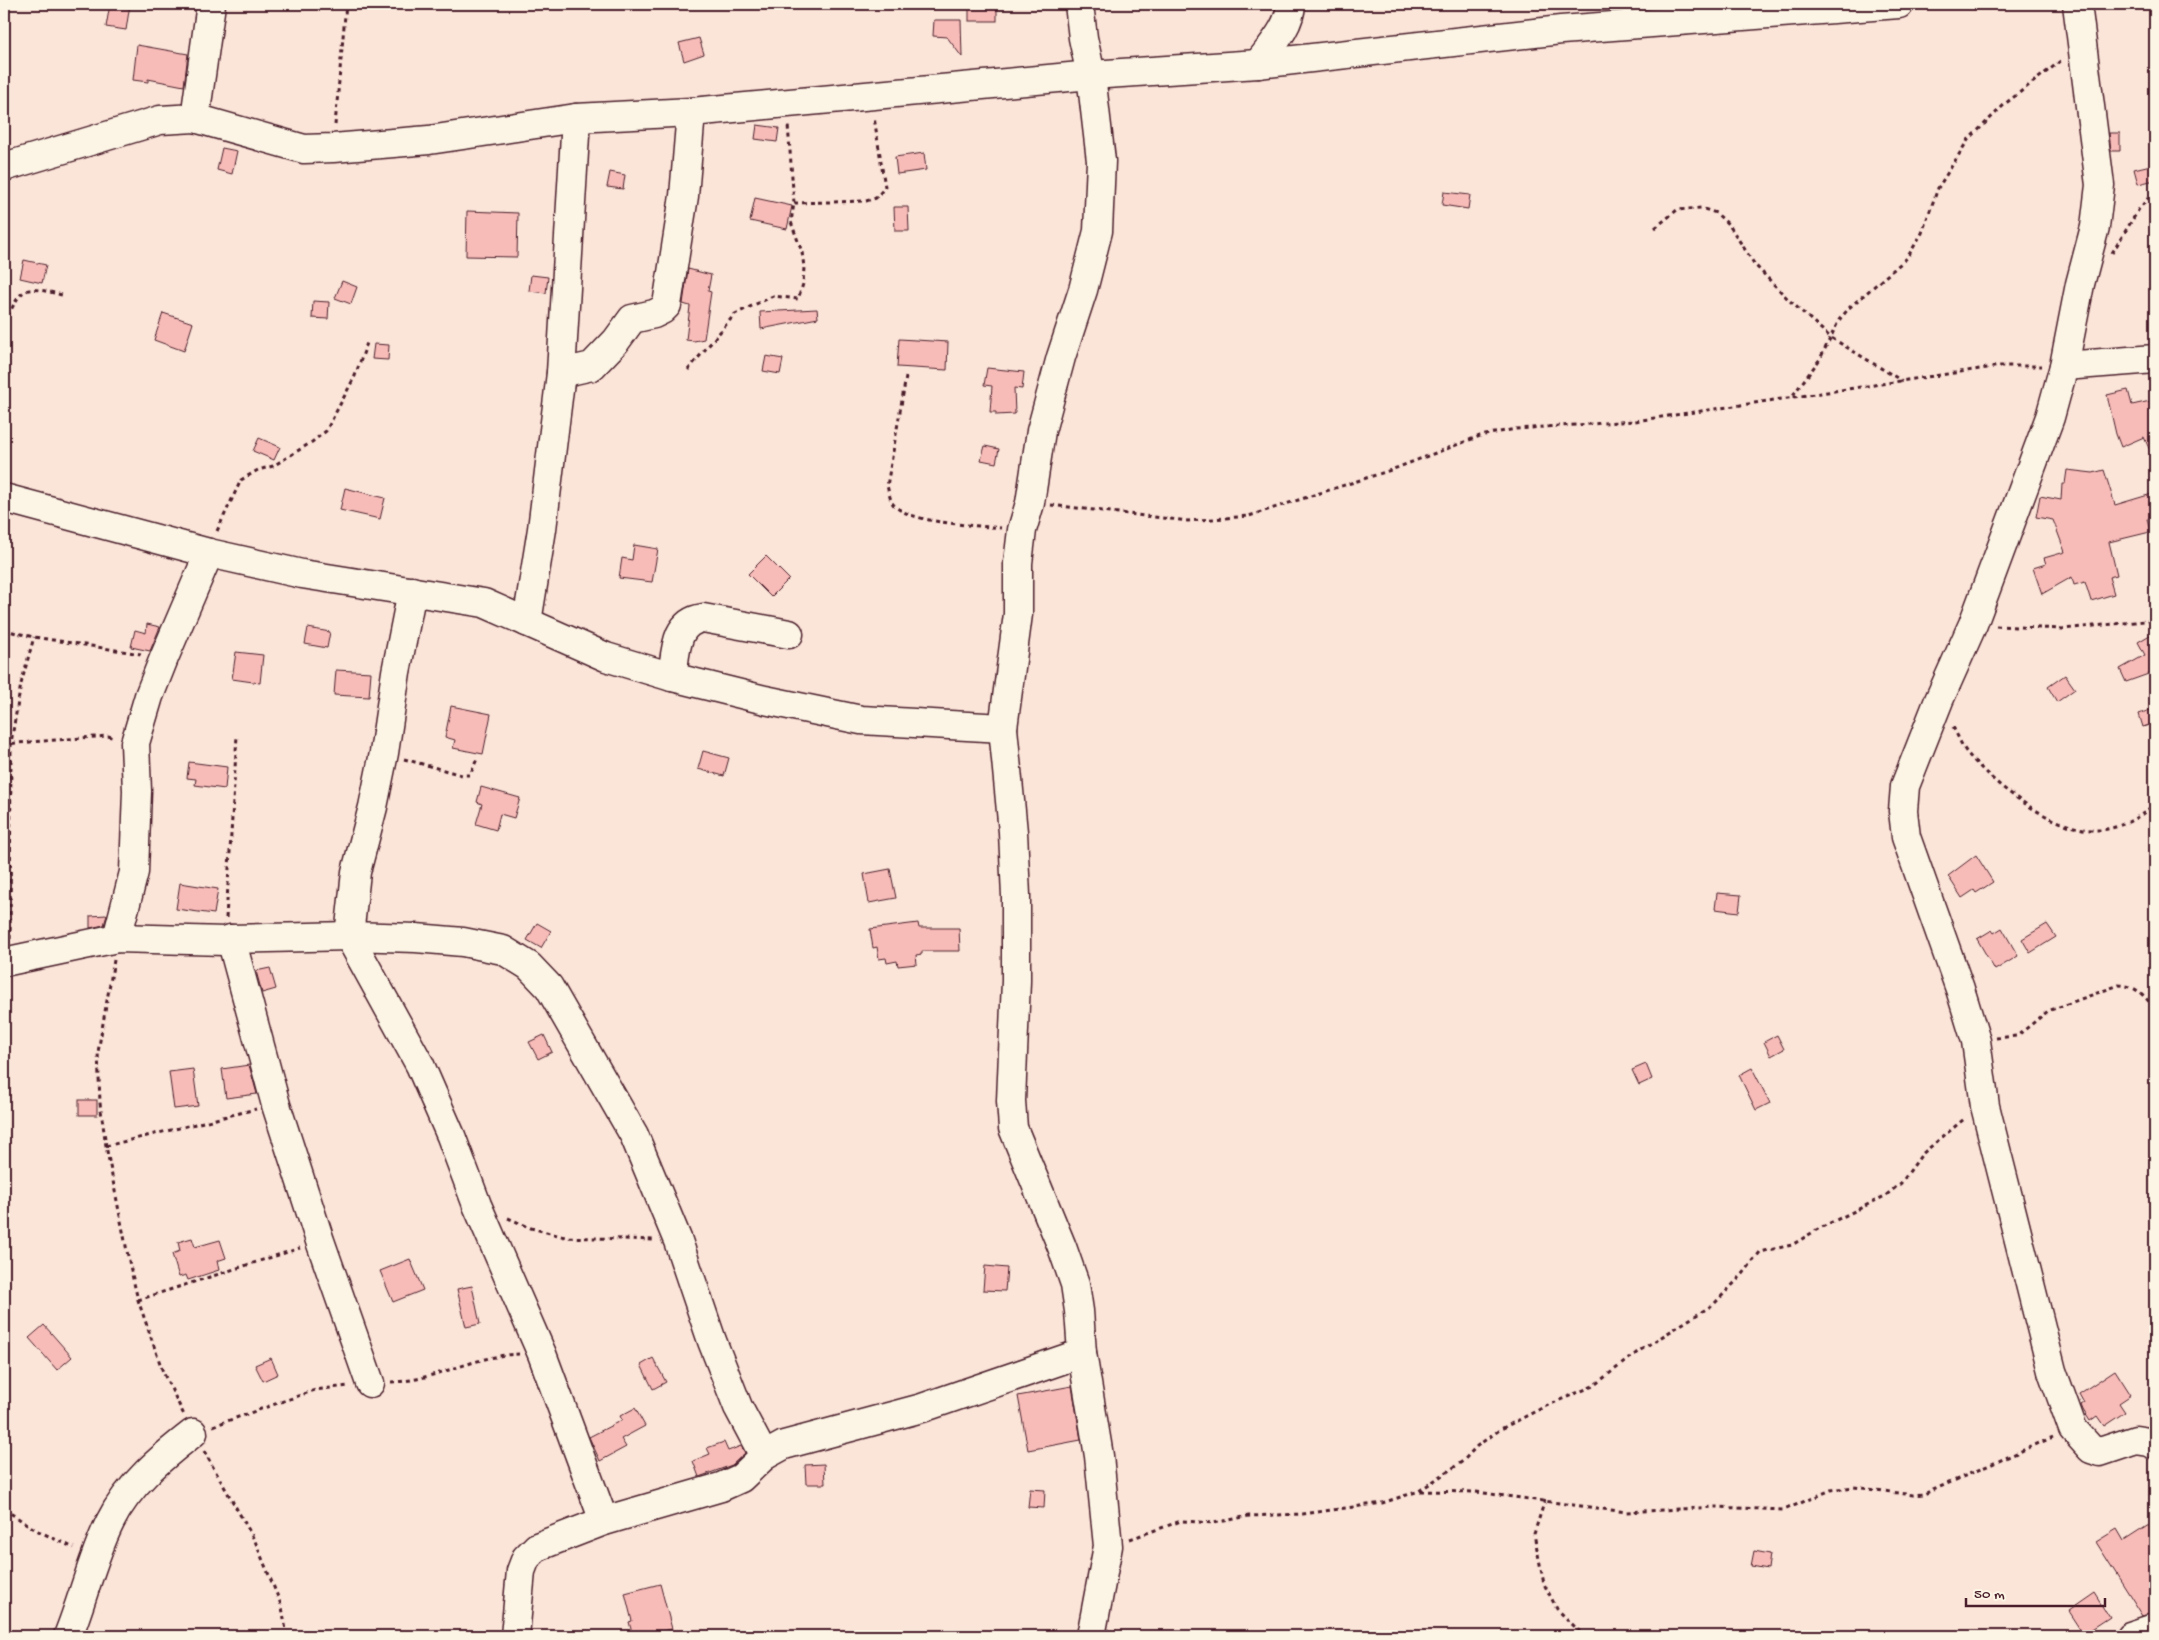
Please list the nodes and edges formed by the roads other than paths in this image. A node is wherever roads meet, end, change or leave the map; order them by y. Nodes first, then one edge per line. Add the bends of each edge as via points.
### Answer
1 (211, 4) edge
2 (1079, 4) edge
3 (1899, 4) edge
4 (2077, 4) edge
5 (1291, 9) edge
6 (1313, 58) junction
7 (1258, 64) junction
8 (1091, 75) junction
9 (691, 112) junction
10 (195, 118) junction
11 (576, 118) junction
12 (4, 167) edge
13 (2155, 359) edge
14 (2064, 366) junction
15 (561, 373) junction
16 (4, 498) edge
17 (209, 553) junction
18 (412, 591) junction
19 (527, 622) junction
20 (789, 634) dead end
21 (672, 676) junction
22 (1003, 728) junction
23 (349, 936) junction
24 (117, 938) junction
25 (228, 940) junction
26 (7, 962) edge
27 (1082, 1353) junction
28 (370, 1383) dead end
29 (193, 1433) road end
30 (2155, 1445) edge
31 (764, 1456) junction
32 (604, 1521) junction
33 (2155, 1628) edge
34 (68, 1636) edge
35 (515, 1636) edge
36 (1091, 1636) edge
37 (2131, 1636) edge

1 - 10 street
2 - 8 street
3 - 6 street via 1561,30
4 - 14 street via 2100,186 2095,227
5 - 6 street via 1298,33
5 - 7 street via 1285,27
6 - 7 street
7 - 8 street
8 - 9 street
8 - 22 street via 1101,161 1098,231 1041,430 1030,503 1022,530 1018,614
9 - 11 street
9 - 15 street via 684,196 667,305 654,314 632,319 592,366
10 - 11 street via 304,149 429,140
10 - 12 street via 160,120
11 - 15 street
13 - 14 street
14 - 30 street via 2050,417 1973,624 1938,700 1905,786 1904,819 1906,836 1976,1041 1985,1106 2052,1371 2073,1429 2091,1449 2100,1452 2136,1440
15 - 19 street
16 - 17 street
17 - 18 street via 302,574
17 - 24 street via 149,696 135,743 134,872
18 - 19 street via 484,603
18 - 23 street via 384,753 356,872
19 - 21 street via 606,657
20 - 21 street via 703,618 693,620 680,633
21 - 22 street via 862,720
22 - 27 street via 1016,896 1013,1128 1075,1284
23 - 25 street
23 - 31 street via 463,942 503,950 528,966 549,987 634,1135 678,1242 738,1407
23 - 32 street via 420,1065 452,1136 477,1205 542,1354
24 - 25 street
24 - 26 street
25 - 28 street via 276,1105
27 - 31 street via 922,1408 784,1445
27 - 36 street via 1099,1456 1108,1546
29 - 34 street via 159,1460 111,1520
31 - 32 street via 741,1478 721,1487
32 - 35 street via 537,1547 526,1558 521,1571
33 - 37 street

